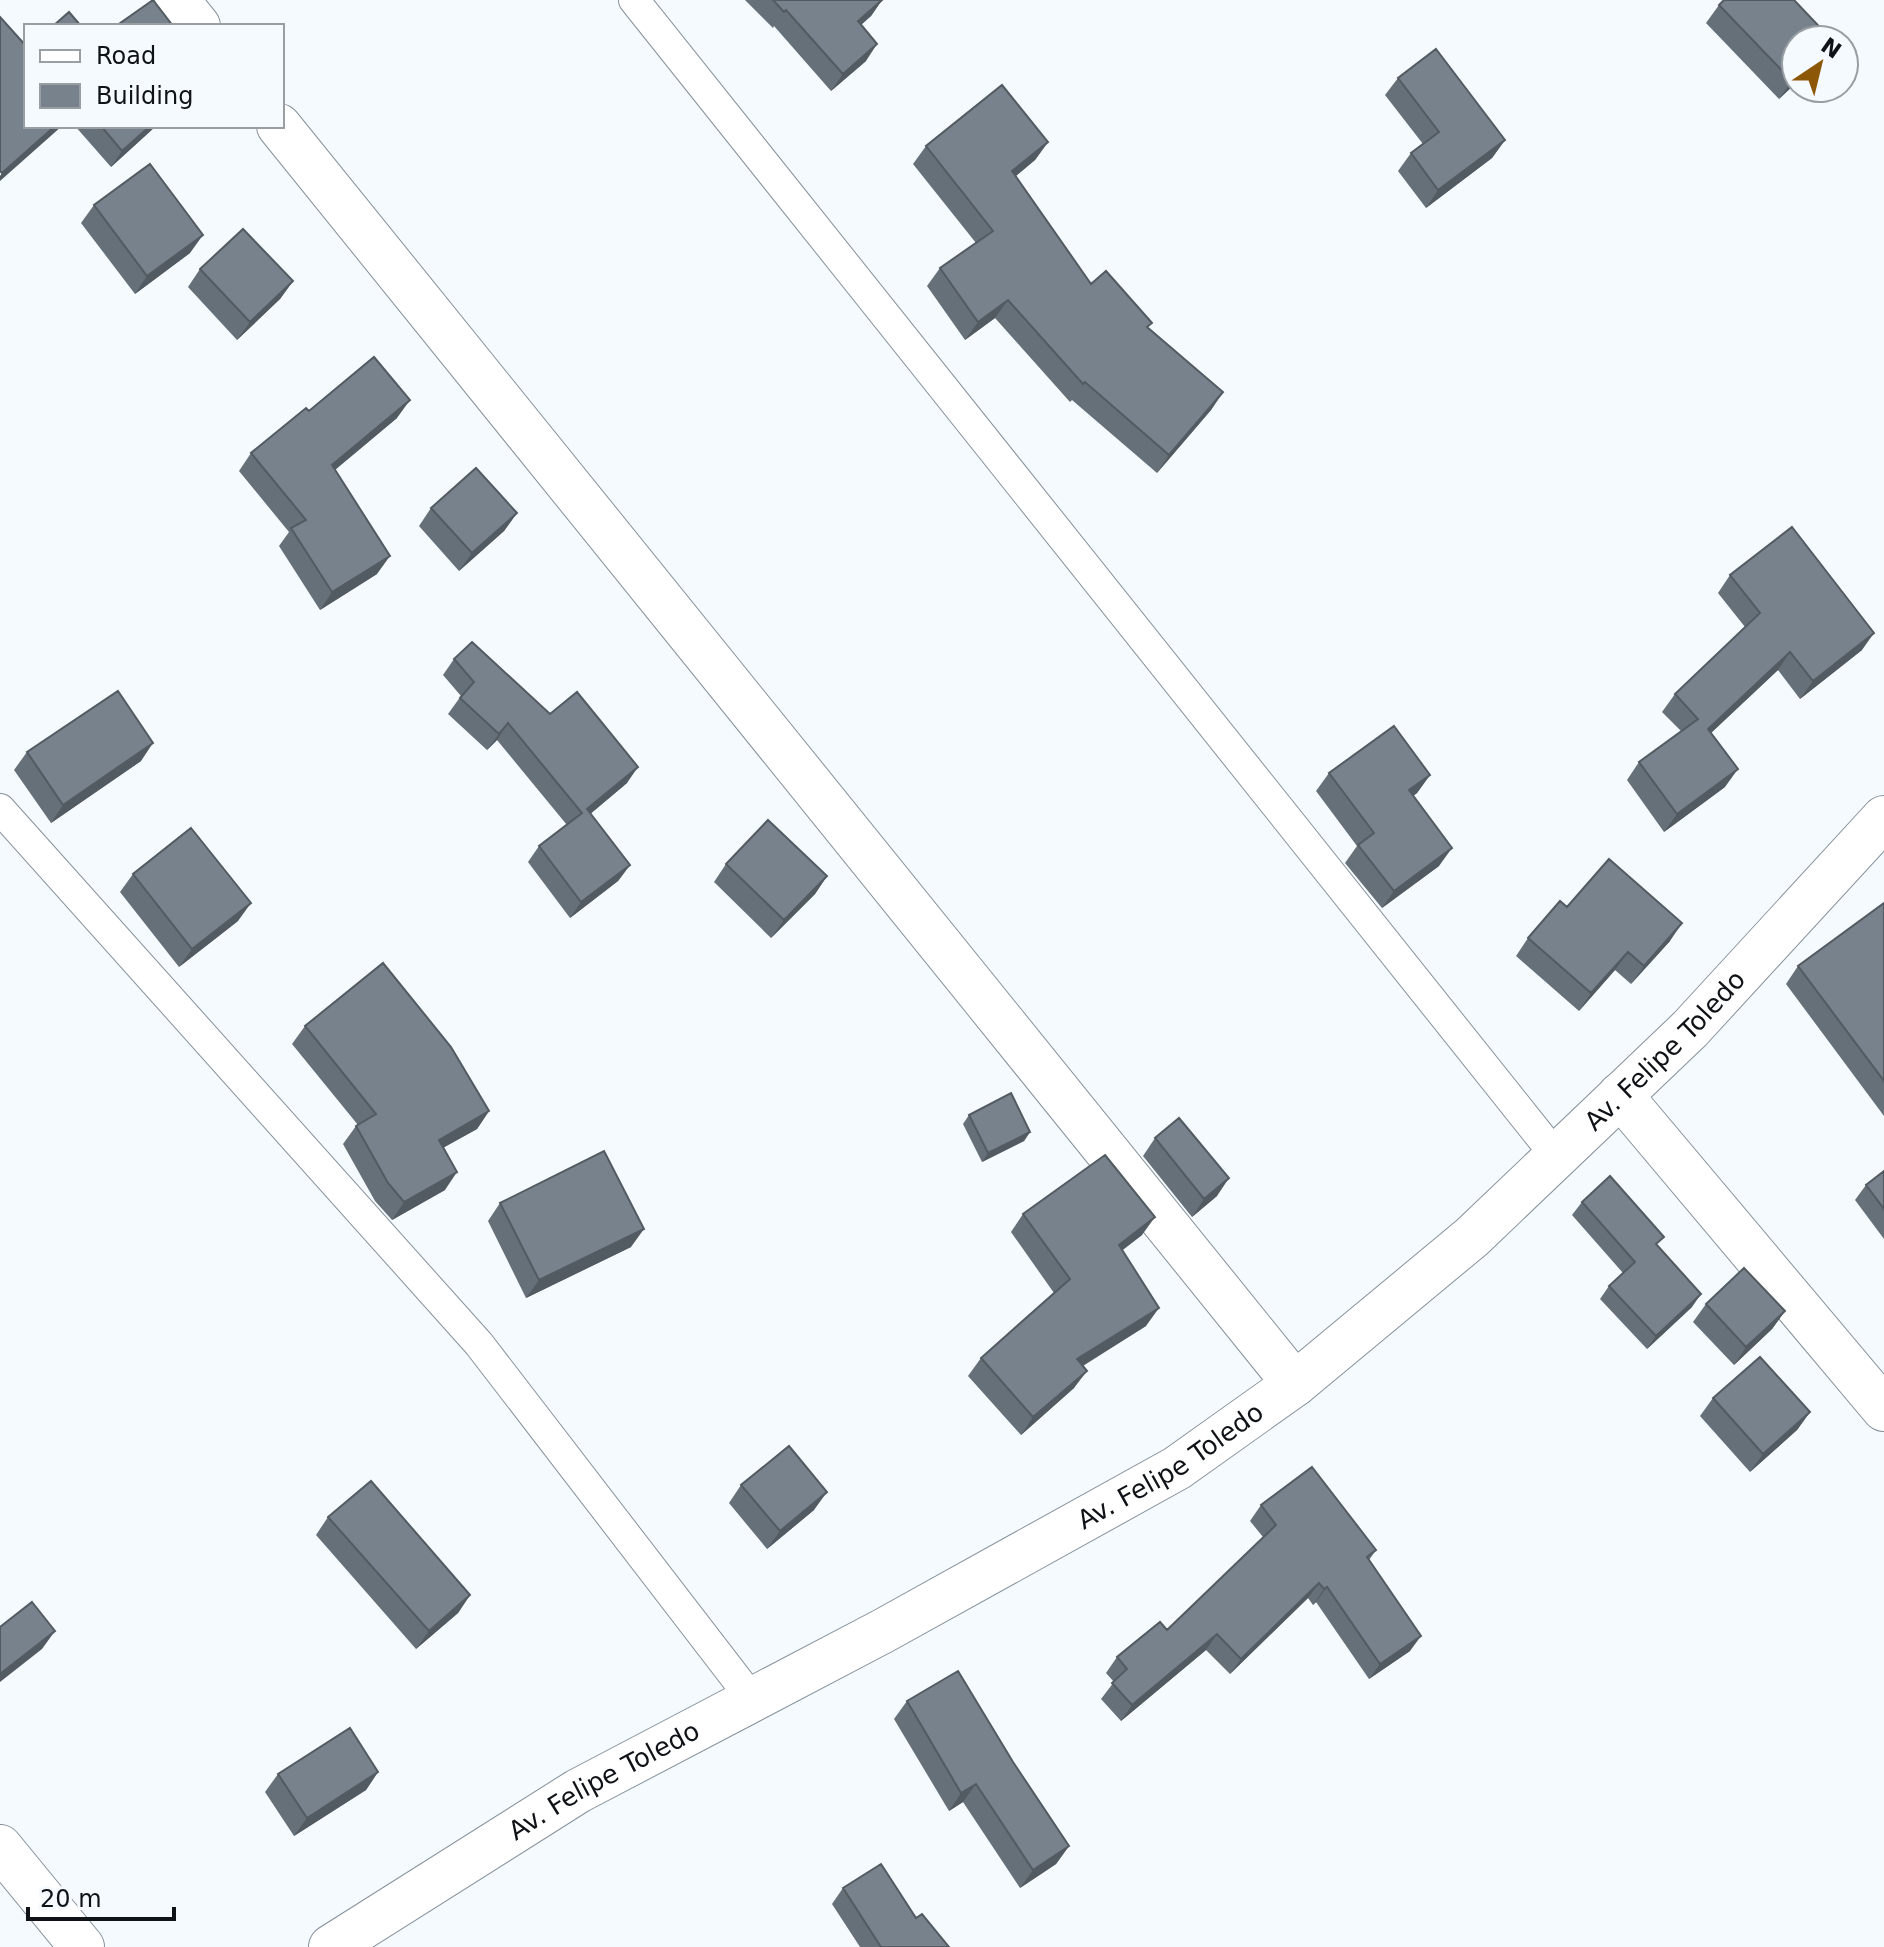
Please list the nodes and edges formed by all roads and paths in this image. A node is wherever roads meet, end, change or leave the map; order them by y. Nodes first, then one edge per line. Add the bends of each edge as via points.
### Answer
1 (177, 0) edge
2 (634, 0) edge
3 (196, 24) edge
4 (281, 128) edge
5 (0, 809) edge
6 (1884, 818) edge
7 (1620, 1095) junction
8 (1556, 1156) junction
9 (1295, 1384) junction
10 (1884, 1409) edge
11 (752, 1699) junction
12 (0, 1847) edge
13 (82, 1947) edge
14 (331, 1947) edge

1 - 3 street
2 - 8 lane
4 - 9 street
5 - 11 lane via 479,1344
6 - 7 street, Av. Felipe Toledo via 1690,1029
7 - 8 street, Av. Felipe Toledo
7 - 10 street
8 - 9 street, Av. Felipe Toledo via 1472,1237
9 - 11 street, Av. Felipe Toledo via 1177,1468
11 - 14 street, Av. Felipe Toledo via 578,1791
12 - 13 street

